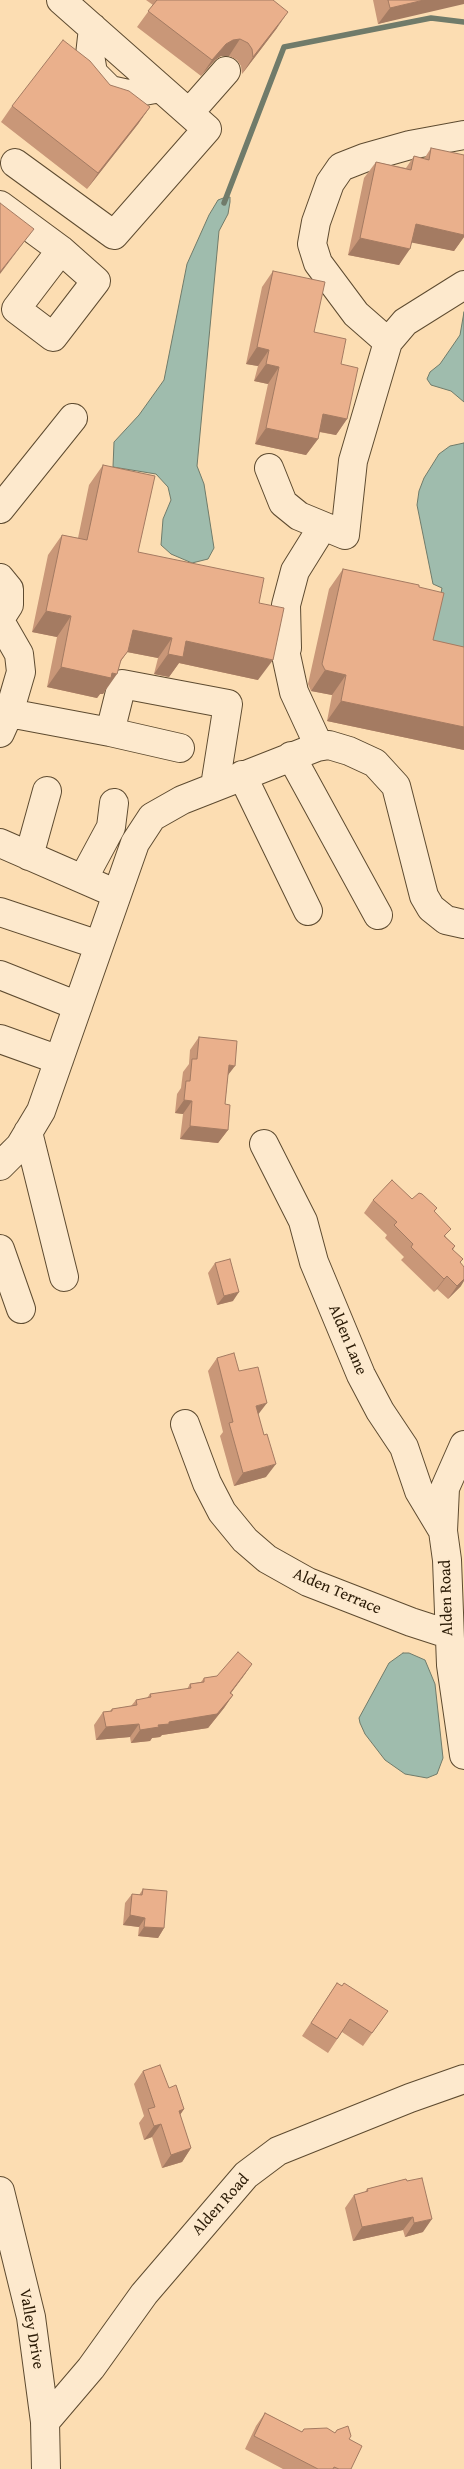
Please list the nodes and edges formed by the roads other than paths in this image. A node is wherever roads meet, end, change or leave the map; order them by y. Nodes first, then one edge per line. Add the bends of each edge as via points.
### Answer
1 (61, 0) edge
2 (226, 71) dead end
3 (190, 113) junction
4 (464, 135) edge
5 (15, 163) dead end
6 (0, 205) edge
7 (61, 250) dead end
8 (464, 284) edge
9 (388, 342) junction
10 (73, 418) dead end
11 (269, 468) dead end
12 (0, 509) edge
13 (323, 526) junction
14 (0, 578) edge
15 (0, 620) edge
16 (3, 718) edge
17 (110, 732) junction
18 (324, 746) junction
19 (180, 748) dead end
20 (291, 756) junction
21 (242, 775) junction
22 (215, 786) junction
23 (47, 791) dead end
24 (114, 803) dead end
25 (10, 844) edge
26 (83, 879) junction
27 (117, 894) junction
28 (308, 910) dead end
29 (0, 912) edge
30 (378, 915) dead end
31 (464, 924) edge
32 (99, 945) junction
33 (0, 975) edge
34 (78, 1006) junction
35 (0, 1039) edge
36 (59, 1060) junction
37 (28, 1132) junction
38 (264, 1144) dead end
39 (0, 1166) edge
40 (0, 1248) edge
41 (64, 1277) dead end
42 (21, 1309) dead end
43 (185, 1424) dead end
44 (464, 1445) edge
45 (443, 1531) junction
46 (448, 1634) junction
47 (464, 1755) edge
48 (464, 2079) edge
49 (0, 2191) edge
50 (45, 2422) junction
51 (46, 2469) edge

1 - 3 street
2 - 3 street
3 - 5 street via 207,129 114,235
4 - 9 street via 410,145 341,167 330,184 316,222 312,244 318,263 356,314
6 - 7 street
8 - 9 street via 405,322
9 - 13 street via 353,461 345,535
10 - 12 street
11 - 13 street via 284,503 299,516
13 - 18 street via 295,571 286,605 286,652 294,692
14 - 15 street via 9,590 10,605
15 - 16 street via 19,654 21,672
16 - 17 street
17 - 19 street
17 - 22 street via 122,684 228,704
18 - 20 street
18 - 31 street via 349,751 375,763 396,786 424,896 430,908 446,920
20 - 21 street
20 - 30 street
21 - 22 street
21 - 28 street
22 - 27 street via 152,817 135,843
23 - 25 street
24 - 26 street via 111,827
25 - 26 street
26 - 27 street
27 - 32 street
29 - 32 street
32 - 34 street
33 - 34 street
34 - 36 street
35 - 36 street
36 - 37 street via 41,1111
37 - 39 street via 20,1146
37 - 41 street
38 - 45 street, Alden Lane via 303,1222 314,1262 361,1375 404,1447 419,1491
40 - 42 street
43 - 46 street, Alden Terrace via 207,1483 222,1512 245,1540 267,1559 308,1582
44 - 45 street, Alden Road via 445,1488
45 - 46 street, Alden Road via 447,1560
46 - 47 street, Alden Road
48 - 50 street, Alden Road via 278,2151 246,2175 144,2294 91,2368
49 - 50 street, Valley Drive via 31,2317
50 - 51 street, Valley Drive

